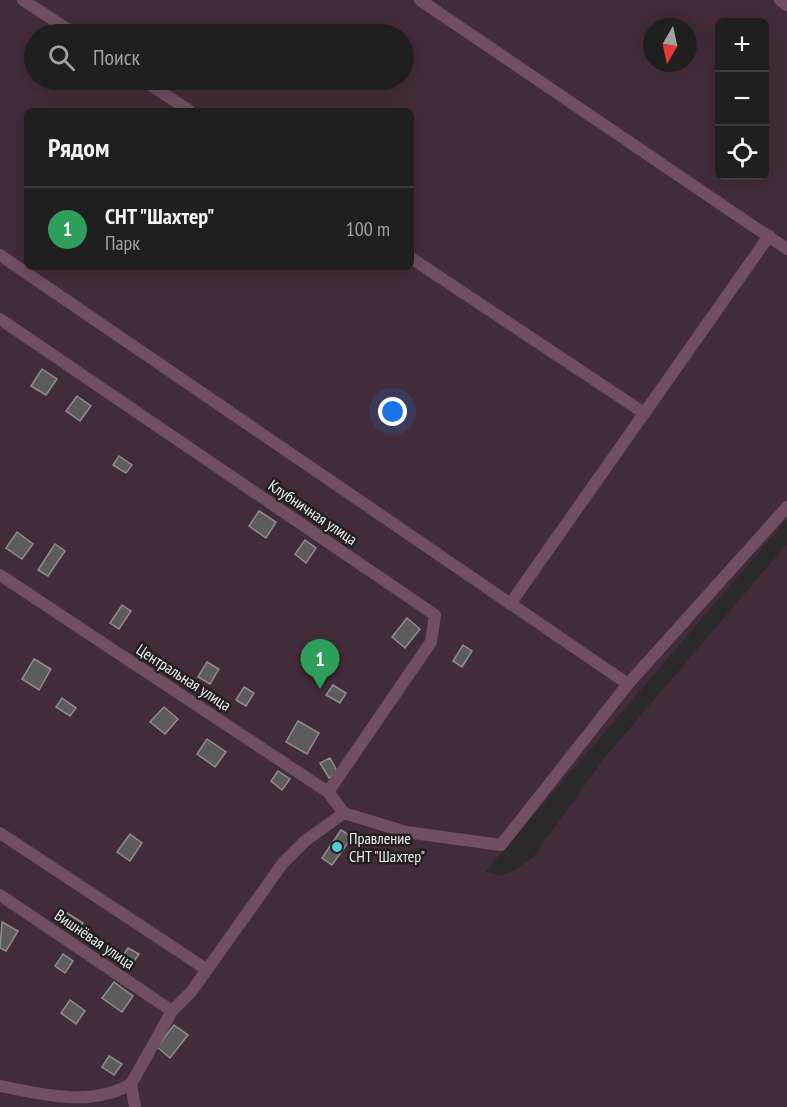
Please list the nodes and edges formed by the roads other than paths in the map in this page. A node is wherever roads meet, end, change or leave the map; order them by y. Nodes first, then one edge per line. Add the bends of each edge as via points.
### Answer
1 (23, 0) edge
2 (420, 0) edge
3 (780, 0) edge
4 (787, 5) edge
5 (60, 24) edge
6 (158, 90) edge
7 (185, 108) edge
8 (769, 236) junction
9 (787, 249) edge
10 (0, 255) edge
11 (414, 260) edge
12 (0, 319) edge
13 (644, 413) junction
14 (787, 507) edge
15 (0, 575) edge
16 (510, 604) junction
17 (628, 684) junction
18 (328, 792) junction
19 (344, 813) junction
20 (0, 832) edge
21 (0, 895) edge
22 (206, 969) junction
23 (172, 1011) junction
24 (131, 1084) junction
25 (0, 1086) edge
26 (135, 1107) edge

1 - 5 lane
2 - 8 lane
3 - 4 lane
6 - 7 lane
8 - 9 lane
8 - 13 lane
10 - 16 lane
11 - 13 lane
12 - 18 lane, Клубничная улица via 435,615 431,642
13 - 16 lane
14 - 17 lane
15 - 18 lane, Центральная улица
16 - 17 lane
17 - 19 lane via 501,844 406,831
18 - 19 lane, Центральная улица
19 - 22 lane via 305,841 283,863
20 - 22 lane
21 - 23 lane, Вишнёвая улица
22 - 23 lane
23 - 24 lane
24 - 25 lane via 119,1093 90,1101
24 - 26 lane

